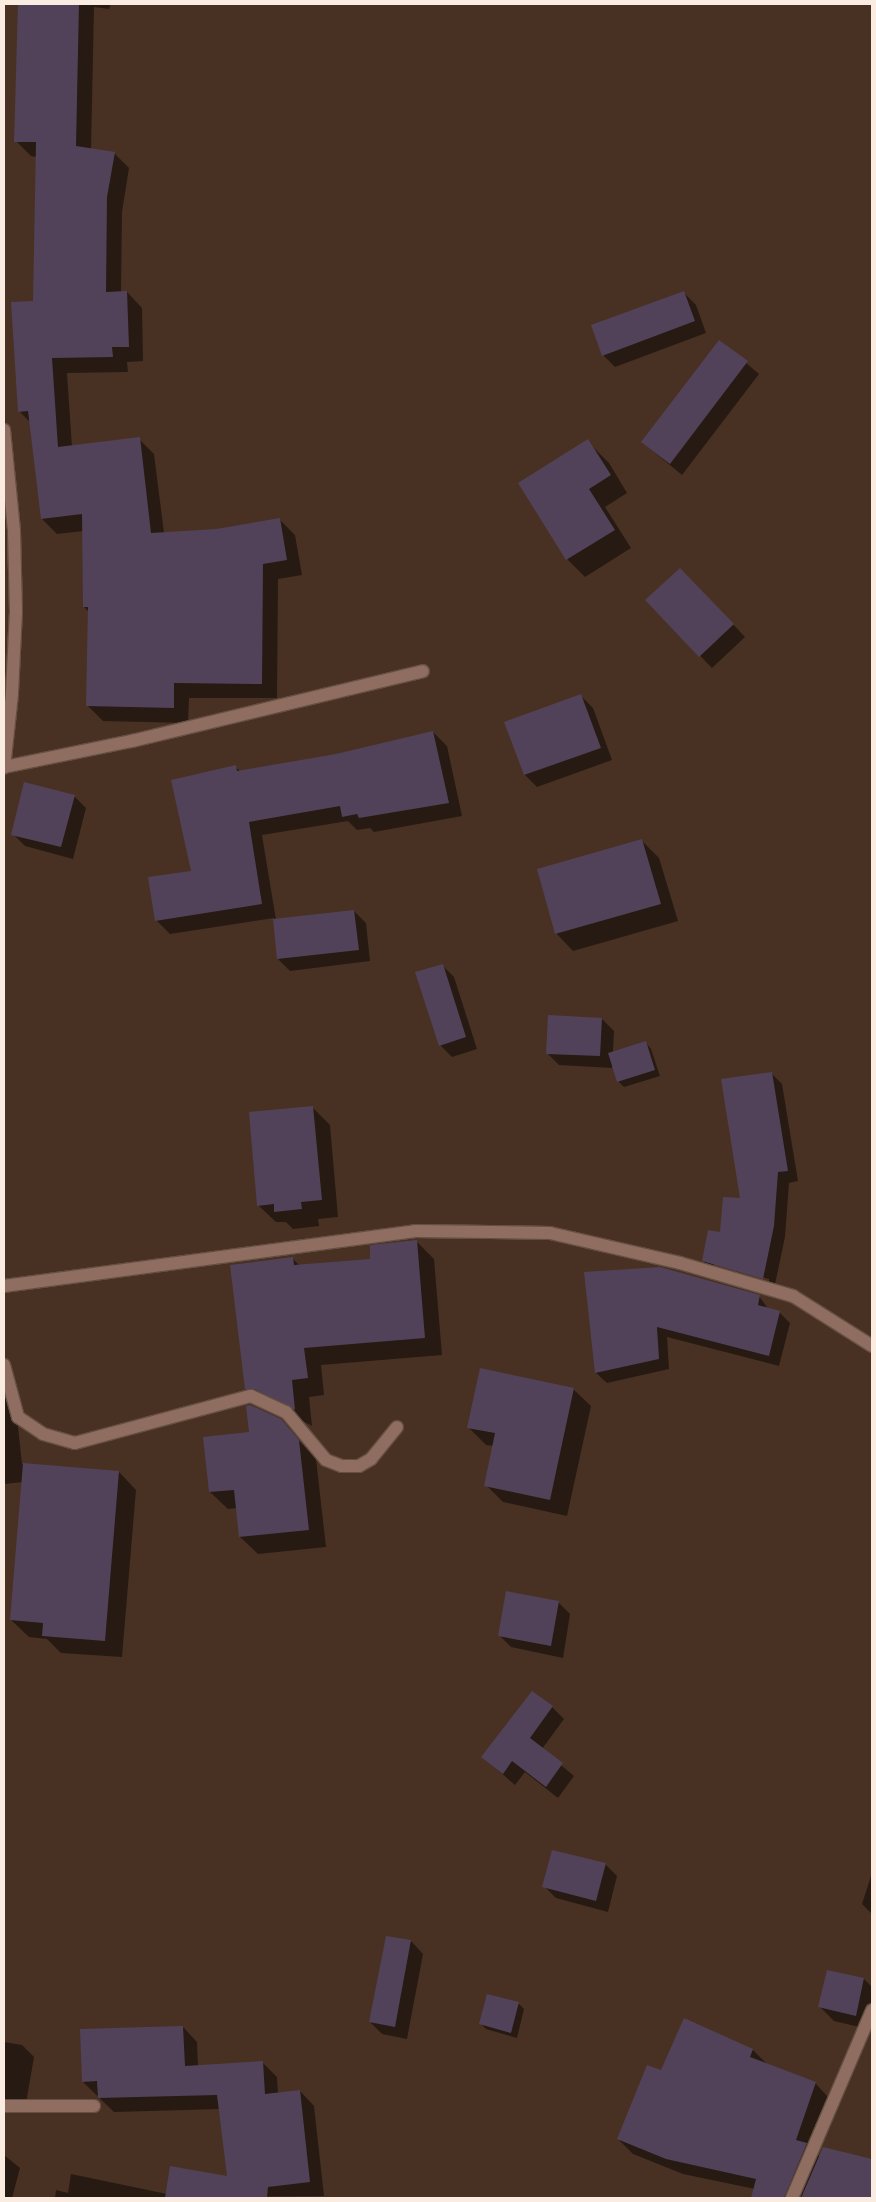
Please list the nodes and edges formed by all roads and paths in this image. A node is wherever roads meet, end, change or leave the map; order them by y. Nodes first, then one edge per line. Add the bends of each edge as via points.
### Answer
1 (4, 430) edge
2 (423, 671) dead end
3 (4, 767) edge
4 (4, 1286) edge
5 (872, 1346) edge
6 (4, 1365) edge
7 (396, 1427) dead end
8 (872, 2010) edge
9 (4, 2106) edge
10 (94, 2106) dead end
11 (792, 2198) edge

1 - 3 street via 14,531 16,611
2 - 3 street via 132,741
4 - 5 street via 415,1231 550,1233 680,1263 792,1296
6 - 7 street via 18,1417 43,1434 75,1443 251,1396 286,1412 326,1460 342,1466 358,1466 370,1459
8 - 11 street
9 - 10 street

